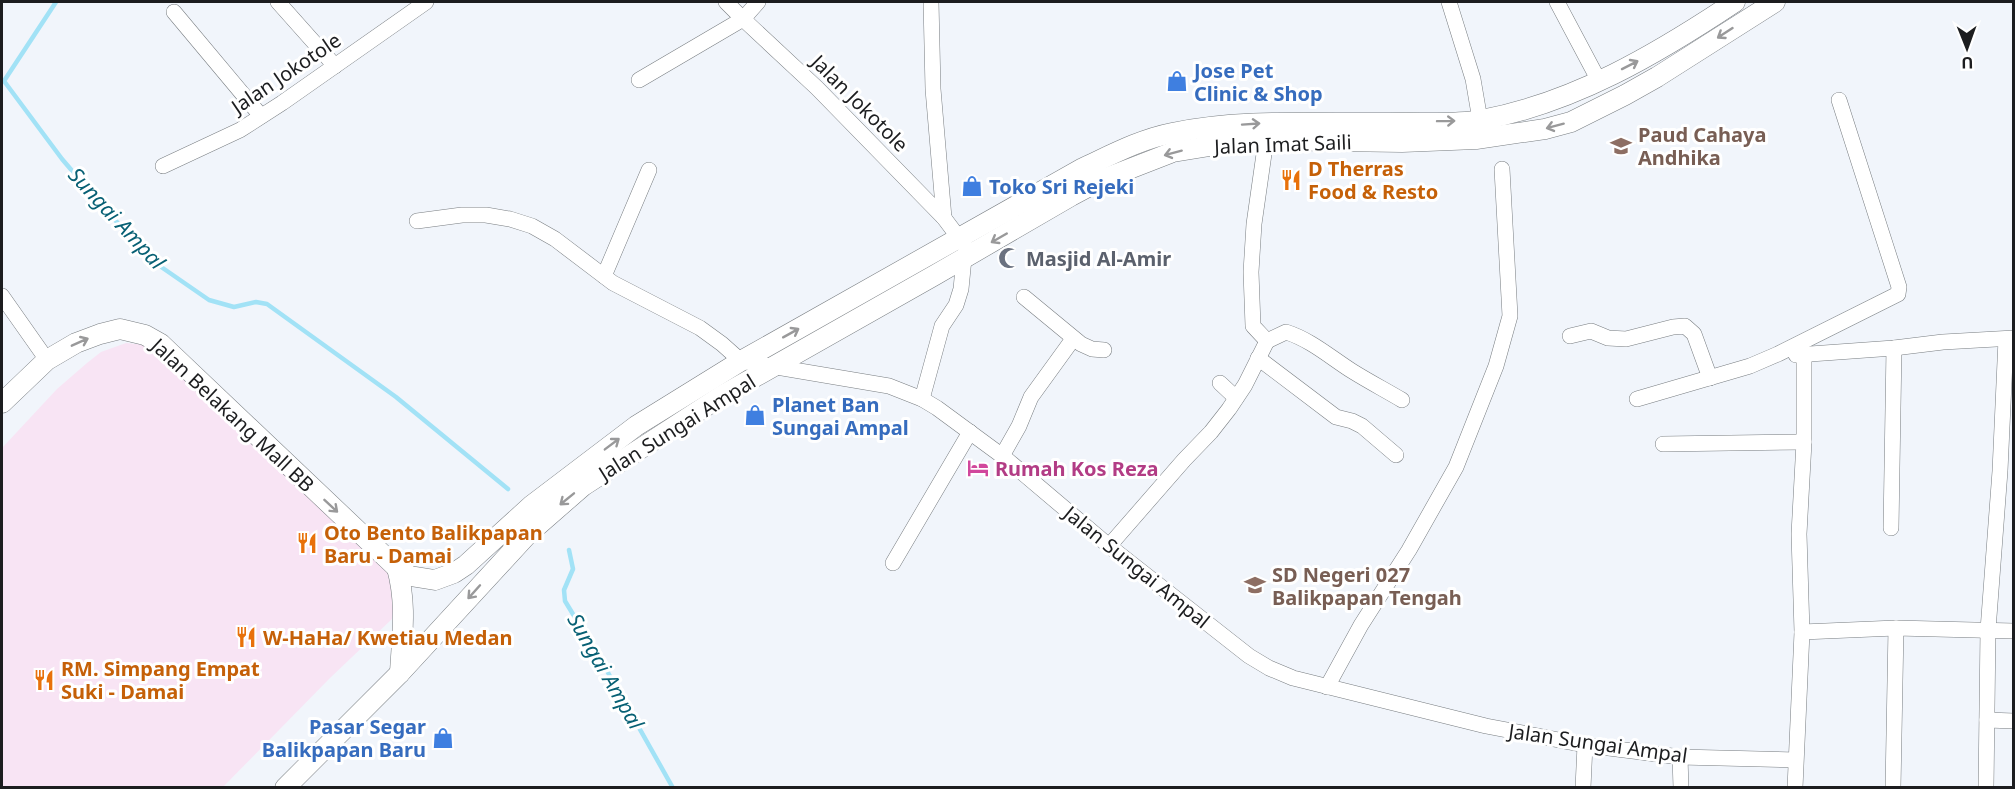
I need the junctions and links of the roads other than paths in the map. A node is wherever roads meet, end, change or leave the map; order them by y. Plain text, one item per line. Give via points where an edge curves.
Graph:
1 (278, 2) edge
2 (426, 2) edge
3 (726, 2) edge
4 (758, 2) edge
5 (931, 2) edge
6 (1449, 2) edge
7 (1557, 2) edge
8 (1735, 2) edge
9 (1775, 2) edge
10 (174, 12) dead end
11 (742, 20) junction
12 (335, 66) junction
13 (639, 80) dead end
14 (1599, 81) junction
15 (1839, 100) dead end
16 (261, 116) junction
17 (1480, 120) junction
18 (1266, 140) junction
19 (163, 166) dead end
20 (1502, 169) dead end
21 (649, 170) dead end
22 (944, 218) junction
23 (417, 221) dead end
24 (959, 238) junction
25 (967, 257) junction
26 (604, 276) junction
27 (2, 296) edge
28 (1024, 297) dead end
29 (1570, 336) dead end
30 (2010, 338) edge
31 (1073, 339) junction
32 (1267, 341) junction
33 (1894, 348) junction
34 (1104, 350) dead end
35 (1778, 354) junction
36 (1804, 355) junction
37 (1258, 358) junction
38 (47, 360) junction
39 (741, 361) junction
40 (776, 366) junction
41 (1710, 378) junction
42 (1220, 383) dead end
43 (1236, 398) junction
44 (922, 399) junction
45 (1637, 399) dead end
46 (1401, 400) dead end
47 (2, 403) edge
48 (970, 432) junction
49 (1804, 442) junction
50 (1663, 444) dead end
51 (1396, 455) dead end
52 (1002, 456) junction
53 (584, 475) junction
54 (527, 516) junction
55 (1891, 528) dead end
56 (1109, 546) junction
57 (892, 563) dead end
58 (397, 568) junction
59 (1896, 628) junction
60 (1988, 630) junction
61 (2013, 631) edge
62 (1802, 632) junction
63 (400, 673) junction
64 (1327, 687) junction
65 (1987, 720) junction
66 (2013, 721) edge
67 (1585, 745) junction
68 (1680, 757) junction
69 (1795, 760) junction
70 (285, 788) edge
71 (1583, 788) edge
72 (1681, 788) edge
73 (1794, 788) edge
74 (1893, 788) edge
75 (1986, 788) edge

1 - 12 street
2 - 12 street, Jalan Jokotole
3 - 11 street, Jalan Jokotole
4 - 11 street
5 - 22 street via 933,89
6 - 17 street via 1473,79
7 - 14 street
14 -> 8 main road, Jalan Imat Saili via 1650,55
9 -> 18 main road, Jalan Imat Saili via 1625,95 1571,122 1476,139
10 - 16 street
11 - 13 street
11 - 22 street, Jalan Jokotole via 818,88
12 - 16 street, Jalan Jokotole
14 - 17 main road, Jalan Imat Saili via 1531,108
15 - 35 street via 1899,290 1895,297
16 - 19 street, Jalan Jokotole
24 -> 17 main road, Jalan Imat Saili via 1083,168 1169,134 1262,123
18 -> 25 main road, Jalan Imat Saili via 1173,152 1150,160 1101,180
18 - 32 street via 1251,272 1253,326
20 - 64 street via 1510,316 1496,366 1456,467
21 - 26 street
22 - 24 street, Jalan Jokotole
23 - 26 street via 462,215 510,219 555,239
24 - 25 street, Jalan Jokotole
39 -> 24 main road, Jalan Imat Saili
25 - 40 main road, Jalan Imat Saili
25 - 44 street via 956,305 942,326
26 - 39 street via 700,328
27 - 38 street
28 - 31 street
29 - 41 street via 1591,331 1608,338 1626,339 1685,326 1694,334
30 - 33 street
30 - 60 street
31 - 34 street via 1092,349
31 - 52 street via 1031,398
32 - 37 street
32 - 46 street via 1286,332 1298,336
33 - 36 street
33 - 55 street
35 - 36 street
35 - 41 street
36 - 49 street
37 - 43 street
37 - 51 street via 1336,417 1362,426
38 - 47 main road, Jalan Belakang Mall BB
38 -> 58 main road, Jalan Belakang Mall BB via 76,343 120,329 161,344
39 - 40 street
53 -> 39 main road, Jalan Sungai Ampal via 636,426
40 - 44 street, Jalan Sungai Ampal via 889,386
40 - 53 main road, Jalan Sungai Ampal
41 - 45 street
42 - 43 street
43 - 56 street via 1211,432
44 - 48 street, Jalan Sungai Ampal
48 - 52 street, Jalan Sungai Ampal
48 - 57 street
49 - 50 street
49 - 62 street via 1799,534
52 - 56 street, Jalan Sungai Ampal
53 - 54 main road, Jalan Sungai Ampal
54 - 58 main road, Jalan Belakang Mall BB via 454,573 422,578
54 -> 63 main road via 528,534
56 - 64 street, Jalan Sungai Ampal via 1249,656 1277,672
58 - 63 main road via 404,599
59 - 60 street
59 - 62 street
59 - 74 street
60 - 61 street
60 - 65 street
62 - 69 street
63 - 70 main road
64 - 67 street, Jalan Sungai Ampal via 1486,726
65 - 66 street
65 - 75 street
67 - 68 street, Jalan Sungai Ampal
67 - 71 street
68 - 69 street, Jalan Sungai Ampal
68 - 72 street
69 - 73 street

